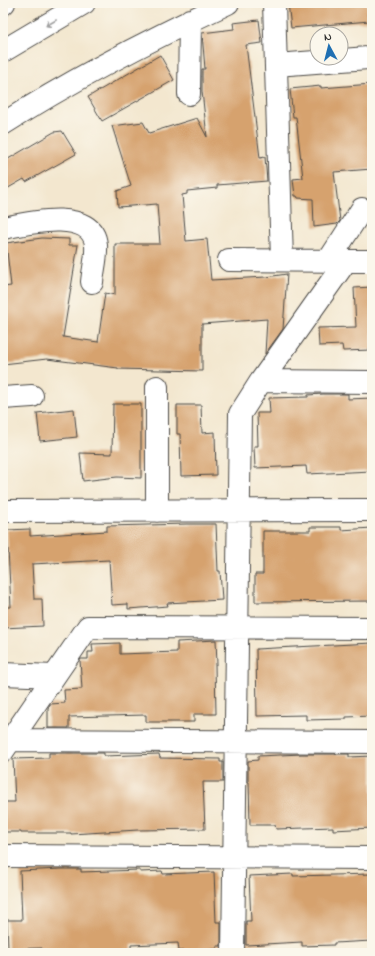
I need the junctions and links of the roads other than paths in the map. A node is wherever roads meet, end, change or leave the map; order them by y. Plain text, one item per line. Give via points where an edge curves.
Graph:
1 (84, 3) edge
2 (228, 3) edge
3 (274, 3) edge
4 (190, 20) junction
5 (3, 51) edge
6 (368, 58) dead end
7 (276, 65) junction
8 (189, 94) dead end
9 (3, 124) edge
10 (362, 209) dead end
11 (3, 228) edge
12 (229, 260) dead end
13 (282, 260) junction
14 (337, 261) junction
15 (372, 261) edge
16 (92, 282) dead end
17 (261, 381) junction
18 (372, 382) edge
19 (157, 387) dead end
20 (32, 396) dead end
21 (3, 398) edge
22 (372, 510) edge
23 (3, 511) edge
24 (157, 511) junction
25 (238, 511) junction
26 (236, 627) junction
27 (372, 628) edge
28 (3, 674) edge
29 (54, 676) junction
30 (235, 741) junction
31 (372, 742) edge
32 (7, 746) edge
33 (3, 856) edge
34 (234, 857) junction
35 (372, 858) edge
36 (232, 953) edge

1 -> 5 main road
2 - 4 main road
3 - 7 main road
4 - 8 main road
4 - 9 main road via 48,95
6 - 7 main road
7 - 13 main road
10 - 14 main road
11 - 16 main road via 66,220 81,224 92,234 96,245
12 - 13 main road
13 - 14 main road
14 - 15 main road
14 - 17 main road
17 - 18 main road
17 - 25 main road via 240,414
19 - 24 main road
20 - 21 main road
22 - 25 main road
23 - 24 main road
24 - 25 main road
25 - 26 main road
26 - 27 main road
26 - 29 main road via 88,627
26 - 30 main road
28 - 29 main road
29 - 32 main road
30 - 31 main road
30 - 32 main road
30 - 34 main road
33 - 34 main road
34 - 35 main road
34 - 36 main road

